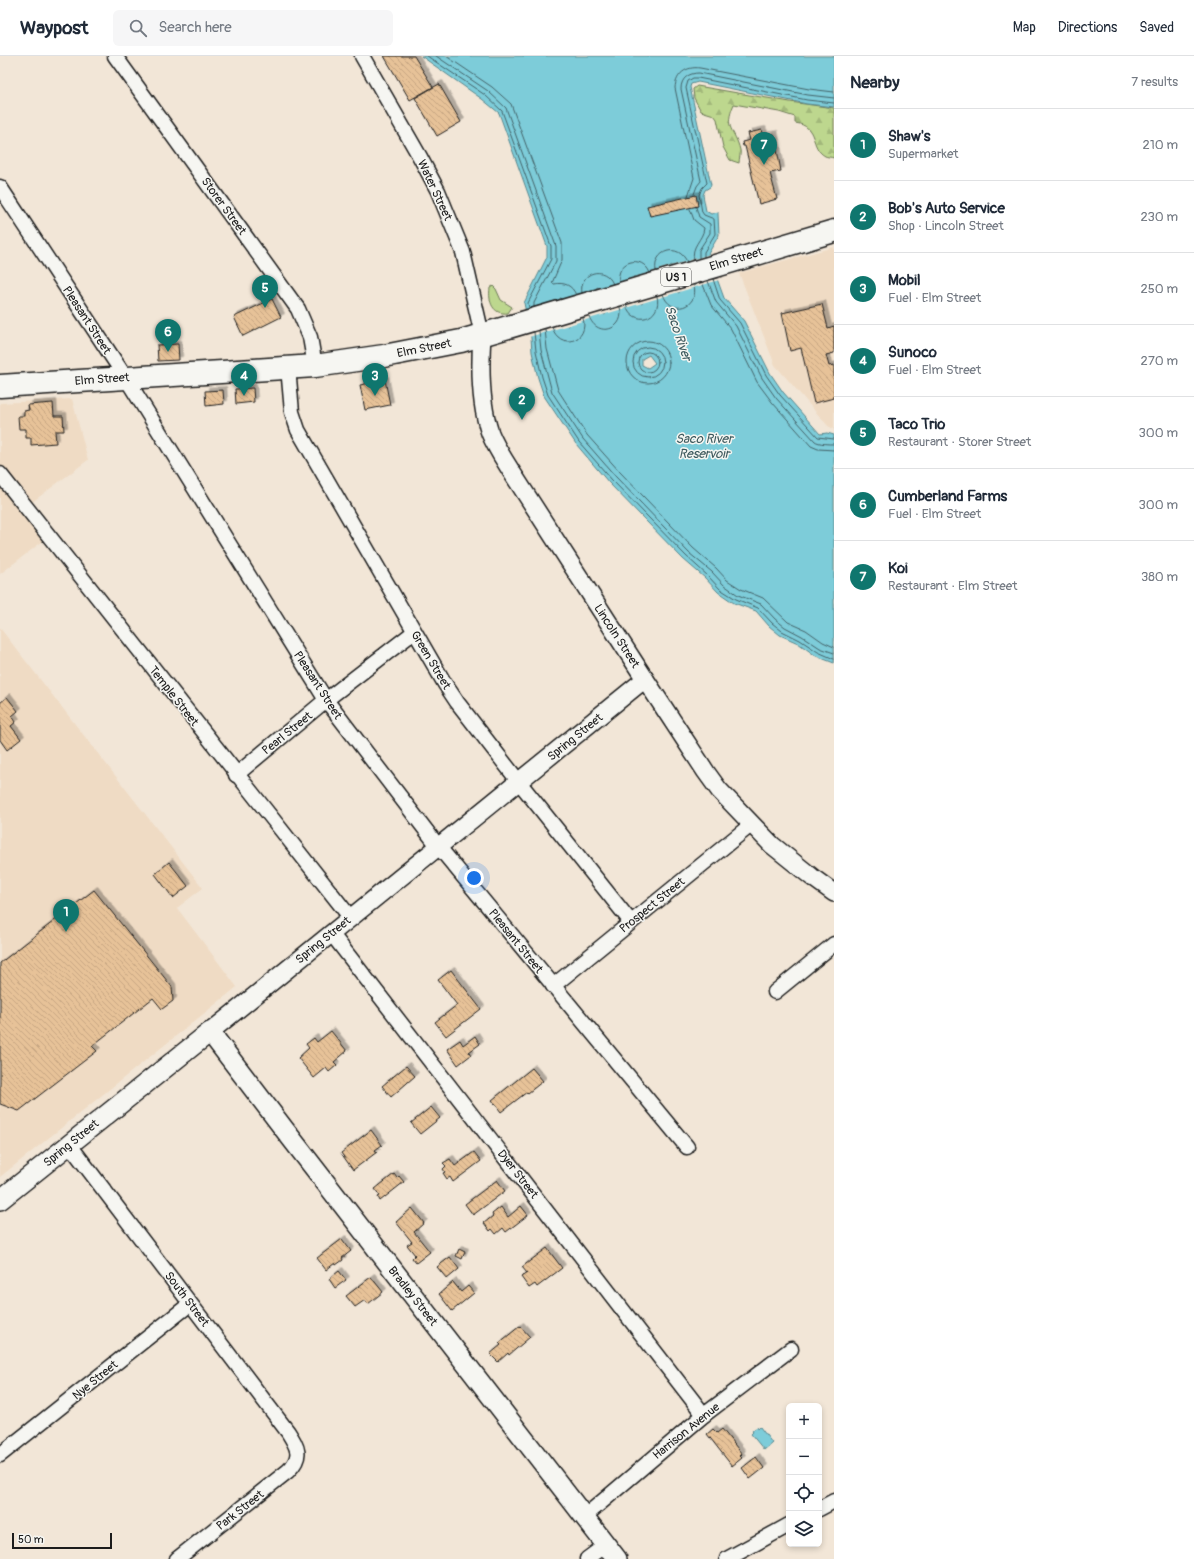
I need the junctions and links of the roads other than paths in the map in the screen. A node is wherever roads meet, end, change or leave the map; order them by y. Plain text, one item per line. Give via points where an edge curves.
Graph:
1 (115, 56) edge
2 (362, 56) edge
3 (0, 186) edge
4 (834, 231) edge
5 (482, 335) junction
6 (315, 366) junction
7 (288, 367) junction
8 (126, 378) junction
9 (0, 386) edge
10 (0, 474) edge
11 (414, 632) junction
12 (645, 679) junction
13 (326, 700) junction
14 (236, 775) junction
15 (519, 782) junction
16 (752, 824) junction
17 (438, 846) junction
18 (834, 893) edge
19 (350, 917) junction
20 (631, 922) junction
21 (331, 932) junction
22 (834, 944) edge
23 (552, 986) junction
24 (775, 992) dead end
25 (210, 1032) junction
26 (69, 1144) junction
27 (687, 1147) dead end
28 (0, 1200) edge
29 (190, 1304) junction
30 (791, 1349) dead end
31 (704, 1415) junction
32 (0, 1455) edge
33 (298, 1457) joint
34 (834, 1501) edge
35 (822, 1507) edge
36 (584, 1517) junction
37 (786, 1527) edge
38 (612, 1552) edge
39 (177, 1559) edge
40 (587, 1559) edge
41 (727, 1559) edge

1 - 6 street, Storer Street via 298,309 310,336
2 - 5 street, Water Street via 438,191 463,252
3 - 8 street, Pleasant Street
4 - 5 main road, Elm Street / US 1
5 - 6 main road, Elm Street / US 1 via 384,356
5 - 12 street, Lincoln Street via 480,357 484,409 494,442
6 - 7 main road, Elm Street / US 1
7 - 8 main road, Elm Street / US 1
7 - 11 street, Green Street via 292,412 298,430
8 - 9 main road, Elm Street / US 1
8 - 13 street, Pleasant Street
10 - 14 street, Temple Street
11 - 13 street, Pearl Street
11 - 15 street, Green Street via 457,702
12 - 15 street, Spring Street
12 - 16 street, Lincoln Street via 719,790
13 - 14 street, Pearl Street
13 - 17 street, Pleasant Street
14 - 19 street, Temple Street
15 - 17 street, Spring Street
15 - 20 street, Green Street
16 - 18 street, Lincoln Street via 772,845
16 - 20 street, Prospect Street
17 - 19 street, Spring Street
17 - 23 street, Pleasant Street
19 - 21 street, Spring Street
20 - 23 street, Prospect Street
21 - 25 street, Spring Street
21 - 31 street, Dyer Street
22 - 24 street
23 - 27 street, Pleasant Street
25 - 26 main road, Spring Street
25 - 36 main road, Bradley Street
26 - 28 main road, Spring Street
26 - 29 street, South Street
29 - 32 street, Nye Street
29 - 33 street, South Street via 288,1432
30 - 31 street, Harrison Avenue
31 - 36 street, Harrison Avenue
33 - 39 street, Park Street via 288,1471
34 - 35 street
36 - 38 main road, Bradley Street
37 - 41 street
38 - 40 street

